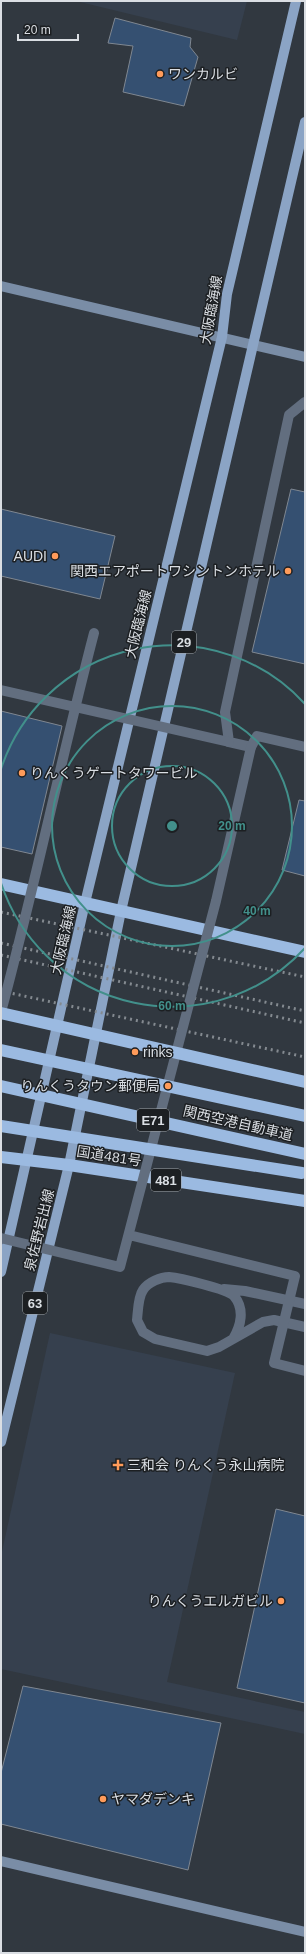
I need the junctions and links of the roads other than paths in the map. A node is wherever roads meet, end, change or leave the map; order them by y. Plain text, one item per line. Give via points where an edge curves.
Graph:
1 (296, 1) edge
2 (305, 122) edge
3 (1, 286) edge
4 (222, 337) junction
5 (253, 345) junction
6 (305, 357) edge
7 (305, 402) edge
8 (94, 633) dead end
9 (1, 690) edge
10 (75, 707) junction
11 (229, 742) junction
12 (251, 747) junction
13 (305, 747) edge
14 (1, 884) edge
15 (85, 903) junction
16 (121, 911) junction
17 (305, 952) edge
18 (1, 1012) edge
19 (1, 1050) edge
20 (305, 1082) edge
21 (1, 1086) edge
22 (305, 1116) edge
23 (1, 1126) edge
24 (305, 1154) edge
25 (1, 1157) edge
26 (28, 1161) junction
27 (69, 1165) junction
28 (305, 1173) edge
29 (305, 1201) edge
30 (129, 1235) junction
31 (1, 1238) edge
32 (1, 1272) edge
33 (216, 1288) junction
34 (305, 1304) edge
35 (305, 1326) edge
36 (233, 1339) junction
37 (305, 1371) edge
38 (1, 1442) edge
39 (1, 1861) edge
40 (305, 1932) edge

1 - 4 main road, 大阪臨海線 / 29 via 227,294
2 - 5 main road, 29
3 - 4 street
4 - 5 street
4 - 15 main road, 大阪臨海線 / 29
5 - 6 street
5 - 16 main road, 29
7 - 11 street via 289,415 225,712
8 - 10 street, bridge
9 - 10 street, bridge
10 - 11 street, bridge
10 - 18 street, bridge via 25,923
11 - 12 street
12 - 13 street via 258,736
12 - 30 street, bridge via 216,901
14 - 15 highway
15 - 16 highway
15 - 26 main road, 大阪臨海線 / 29
16 - 17 highway
16 - 27 main road, 29
18 - 20 highway, bridge
19 - 22 highway, 関西空港自動車道, bridge
21 - 24 highway, 関西空港自動車道 / E71, bridge
23 - 28 highway, bridge
25 - 26 highway, 481
26 - 27 highway, 国道481号 / 481
26 - 32 main road, 泉佐野岩出線
27 - 29 highway, 国道481号 / 481
27 - 38 main road, 泉佐野岩出線 / 63
30 - 31 street, bridge via 120,1267
30 - 37 street, bridge via 295,1276 274,1363
33 - 34 street via 245,1291
33 - 36 street via 233,1296 239,1307 241,1321
33 - 36 street via 169,1277 154,1280 142,1290 136,1320 144,1332 155,1339 207,1351
35 - 36 street via 274,1320 263,1322
39 - 40 street

